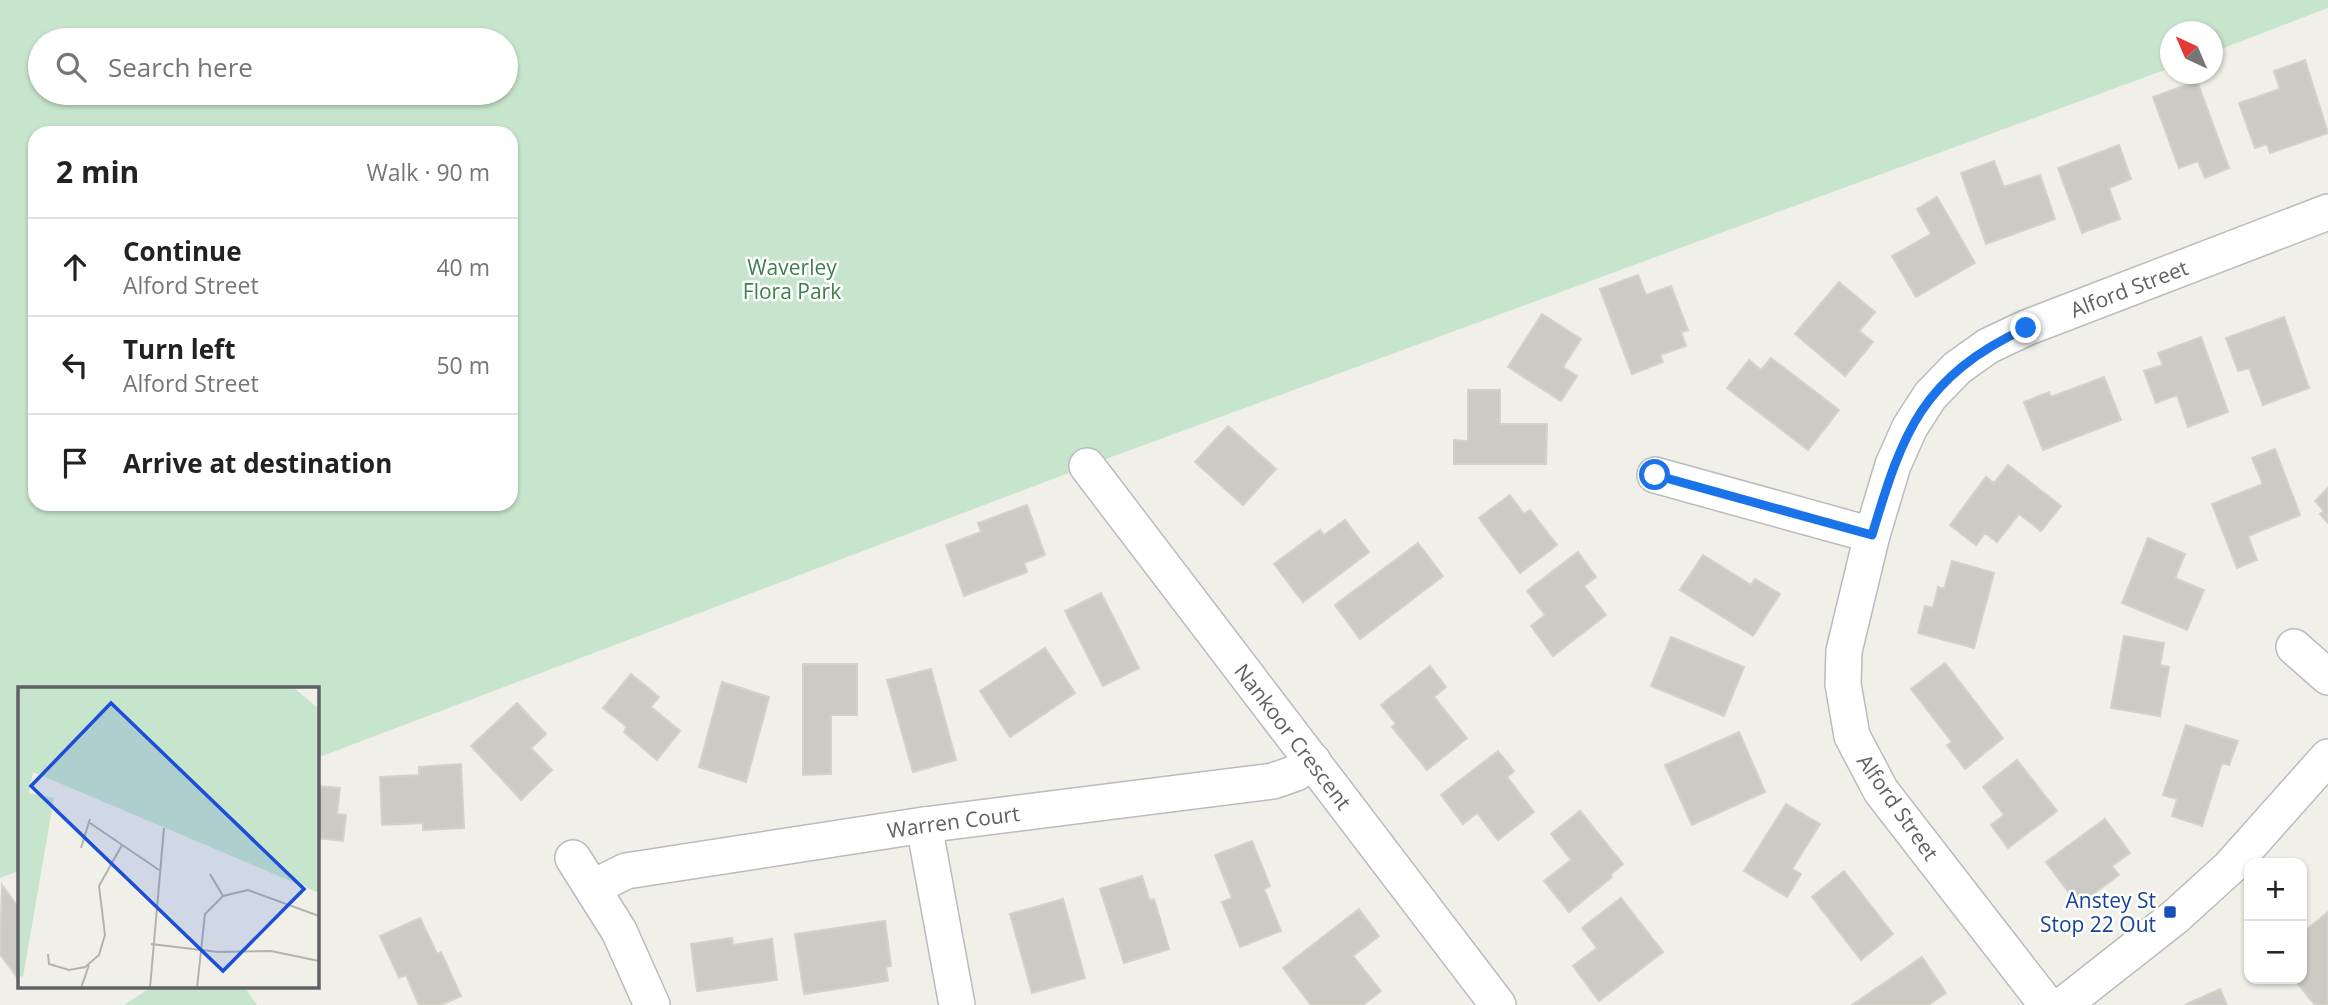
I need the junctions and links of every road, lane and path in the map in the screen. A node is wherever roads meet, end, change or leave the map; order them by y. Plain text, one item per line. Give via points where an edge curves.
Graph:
1 (2328, 212) edge
2 (1087, 466) dead end
3 (1655, 475) dead end
4 (1872, 535) junction
5 (2294, 648) dead end
6 (2328, 677) edge
7 (2328, 757) edge
8 (1313, 761) junction
9 (924, 825) junction
10 (573, 858) dead end
11 (592, 888) junction
12 (652, 1005) edge
13 (957, 1005) edge
14 (1498, 1005) edge
15 (2047, 1005) edge
16 (2063, 1005) edge

1 - 4 street, Alford Street via 1988,346 1957,368 1930,396 1910,427
2 - 8 street, Nankoor Crescent
3 - 4 street
4 - 15 street, Alford Street via 1844,651 1843,684 1852,736 1881,791
5 - 6 street
7 - 16 street via 2231,867 2175,918
8 - 9 street, Warren Court via 1273,781
8 - 14 street, Nankoor Crescent
9 - 11 street, Warren Court via 626,871
9 - 13 street
10 - 11 street
11 - 12 street via 636,964

